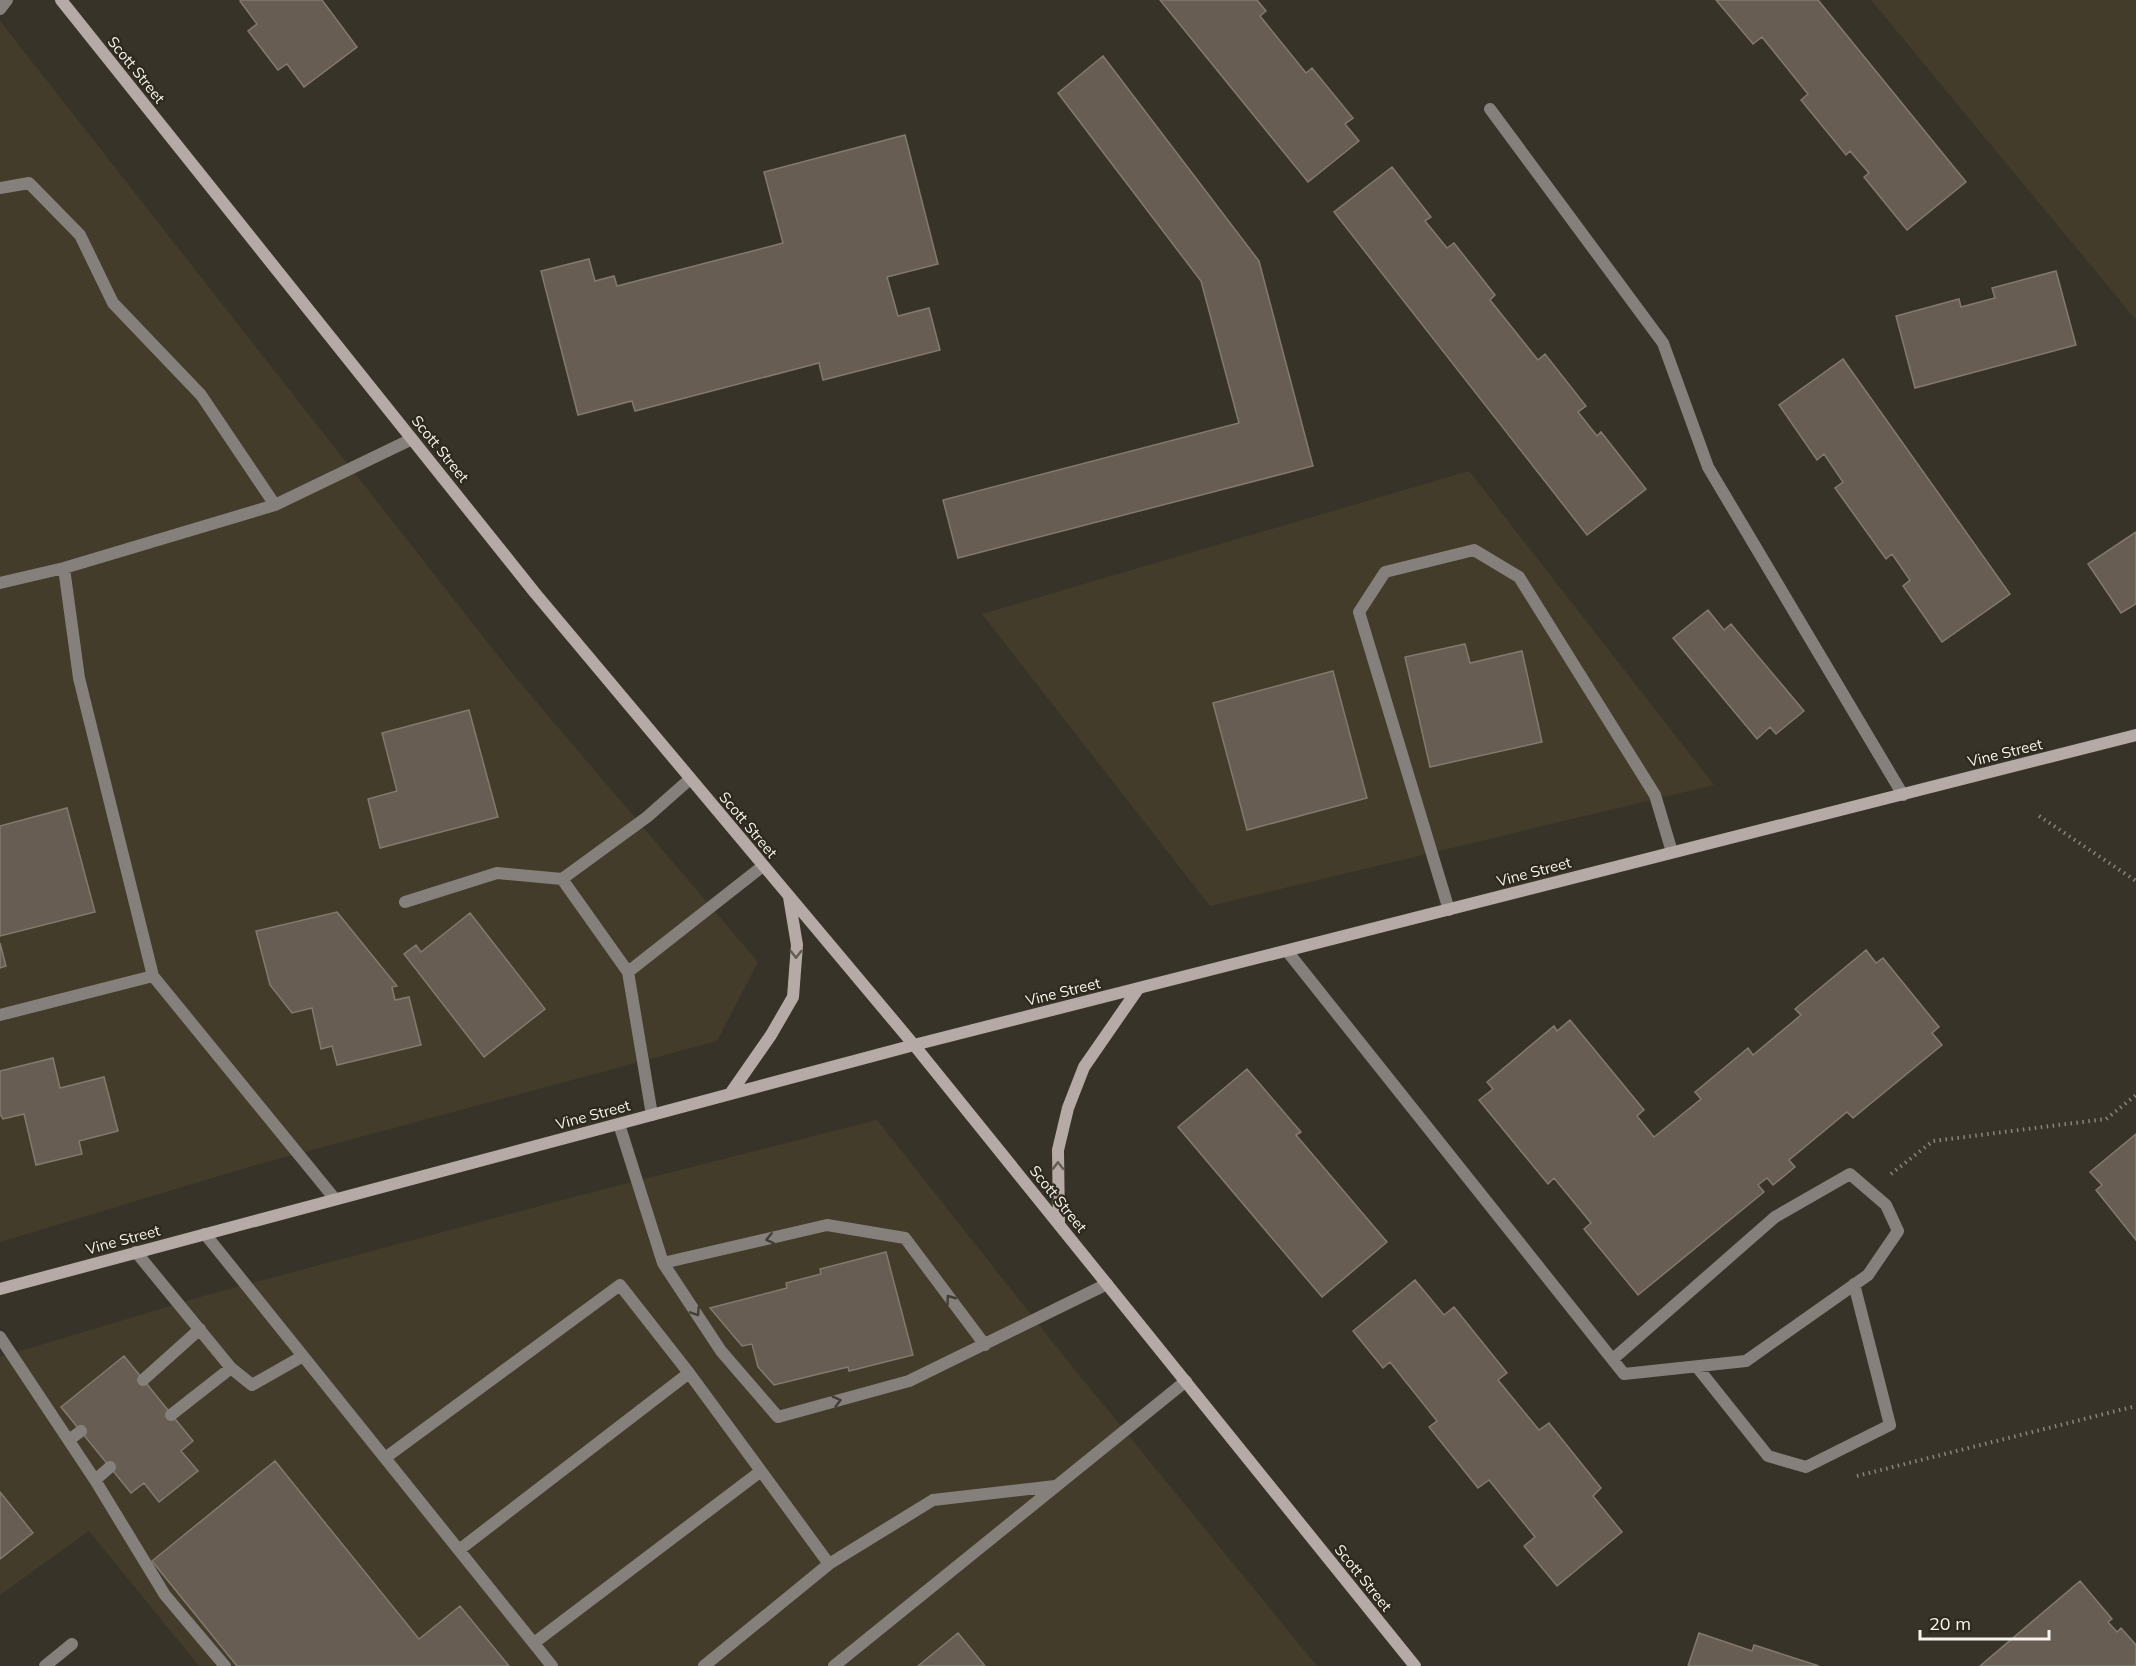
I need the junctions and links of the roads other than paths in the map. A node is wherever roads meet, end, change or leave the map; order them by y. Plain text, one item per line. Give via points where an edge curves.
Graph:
1 (7, 0) edge
2 (61, 0) edge
3 (0, 9) edge
4 (1490, 109) dead end
5 (0, 188) edge
6 (412, 439) junction
7 (275, 505) junction
8 (64, 568) junction
9 (0, 583) edge
10 (2136, 735) edge
11 (690, 779) junction
12 (1903, 795) junction
13 (1672, 852) junction
14 (763, 866) junction
15 (562, 879) junction
16 (789, 896) junction
17 (405, 902) dead end
18 (1449, 910) junction
19 (1287, 951) junction
20 (628, 972) junction
21 (153, 976) junction
22 (1138, 989) junction
23 (0, 1014) edge
24 (914, 1045) junction
25 (730, 1094) junction
26 (652, 1115) junction
27 (619, 1124) junction
28 (335, 1200) junction
29 (1059, 1225) junction
30 (205, 1234) junction
31 (136, 1252) junction
32 (663, 1263) junction
33 (1107, 1284) junction
34 (1854, 1284) junction
35 (0, 1289) edge
36 (200, 1329) junction
37 (0, 1336) edge
38 (985, 1345) junction
39 (303, 1356) junction
40 (1613, 1359) junction
41 (1697, 1367) junction
42 (231, 1368) junction
43 (689, 1373) junction
44 (143, 1380) dead end
45 (1186, 1381) junction
46 (171, 1415) dead end
47 (81, 1431) dead end
48 (69, 1440) junction
49 (385, 1458) junction
50 (110, 1467) dead end
51 (761, 1471) junction
52 (95, 1480) junction
53 (1057, 1486) junction
54 (459, 1550) junction
55 (829, 1564) junction
56 (534, 1643) junction
57 (72, 1644) dead end
58 (45, 1666) edge
59 (225, 1666) edge
60 (552, 1666) edge
61 (704, 1666) edge
62 (834, 1666) edge
63 (1414, 1666) edge

1 - 3 lane
2 - 6 main road, Scott Street
4 - 12 lane via 1663,343 1708,467
5 - 7 lane via 29,183 80,235 113,303 201,395
6 - 7 lane
6 - 11 main road, Scott Street
7 - 8 lane
8 - 9 lane
8 - 21 lane via 79,678
10 - 12 main road, Vine Street
11 - 14 main road, Scott Street
11 - 15 lane via 647,817
12 - 13 main road, Vine Street
13 - 18 main road, Vine Street
13 - 18 lane via 1655,795 1519,577 1474,550 1384,572 1359,612
14 - 16 main road, Scott Street
14 - 20 lane
15 - 17 lane via 497,873
15 - 20 lane
16 - 24 main road, Scott Street
16 -> 25 main road via 797,945 793,996
18 - 19 main road, Vine Street
19 - 22 main road, Vine Street
19 - 40 lane
20 - 26 lane
21 - 23 lane
21 - 28 lane
22 - 24 main road, Vine Street
29 -> 22 main road via 1058,1150 1068,1108 1084,1068
24 - 25 main road, Vine Street
24 - 29 main road, Scott Street
25 - 26 main road, Vine Street
26 - 27 main road, Vine Street
27 - 28 main road, Vine Street
27 - 32 lane
28 - 30 main road, Vine Street
29 - 33 main road, Scott Street
30 - 31 main road, Vine Street
30 - 39 lane
31 - 35 main road, Vine Street
31 - 36 lane
38 -> 32 lane via 904,1238 827,1226
32 -> 38 lane via 721,1351 778,1417 909,1381
33 - 38 lane
33 - 45 main road, Scott Street
34 - 40 lane via 1868,1275 1898,1231 1886,1205 1850,1174 1775,1217
34 - 41 lane via 1746,1361
34 - 41 lane via 1890,1425 1806,1467 1768,1456
36 - 42 lane
36 - 44 lane
37 - 48 lane
39 - 42 lane via 252,1385
39 - 49 lane
40 - 41 lane via 1624,1374
42 - 46 lane
43 - 49 lane via 620,1285
43 - 51 lane
43 - 54 lane
45 - 53 lane
45 - 63 main road, Scott Street
47 - 48 lane
48 - 52 lane
49 - 54 lane
50 - 52 lane
51 - 55 lane
51 - 56 lane
52 - 59 lane via 165,1595
53 - 55 lane via 933,1500
53 - 62 lane
54 - 56 lane
55 - 61 lane
56 - 60 lane
57 - 58 lane

